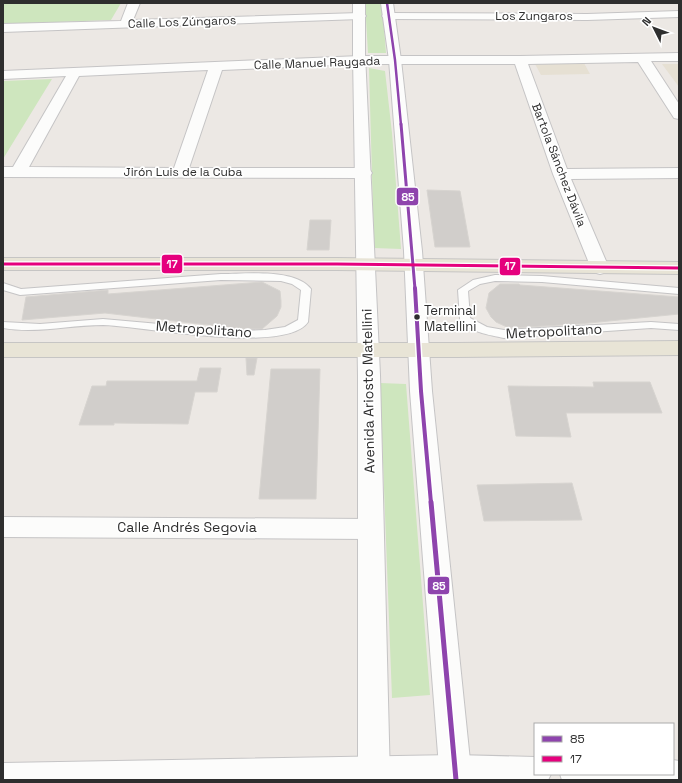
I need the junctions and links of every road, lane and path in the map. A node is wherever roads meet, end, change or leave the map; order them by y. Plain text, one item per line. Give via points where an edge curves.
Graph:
1 (134, 3) edge
2 (359, 3) edge
3 (387, 3) edge
4 (500, 3) edge
5 (663, 3) edge
6 (678, 14) edge
7 (360, 16) junction
8 (388, 16) junction
9 (505, 16) junction
10 (125, 24) junction
11 (3, 28) edge
12 (679, 57) edge
13 (643, 59) junction
14 (360, 60) junction
15 (395, 60) junction
16 (520, 60) junction
17 (216, 67) junction
18 (75, 72) junction
19 (3, 75) edge
20 (679, 115) edge
21 (10, 172) edge
22 (180, 172) junction
23 (364, 173) junction
24 (679, 173) edge
25 (561, 174) junction
26 (3, 264) edge
27 (366, 264) junction
28 (414, 265) junction
29 (600, 268) junction
30 (679, 268) edge
31 (3, 286) edge
32 (679, 291) edge
33 (3, 325) edge
34 (679, 327) edge
35 (679, 348) edge
36 (368, 349) junction
37 (3, 350) edge
38 (419, 350) junction
39 (3, 527) edge
40 (370, 529) junction
41 (534, 773) edge
42 (610, 775) edge
43 (374, 776) edge
44 (456, 776) edge
45 (679, 777) edge
46 (3, 779) edge
47 (51, 779) edge

1 - 10 street
2 - 7 street, Avenida Ariosto Matellini
3 - 8 street
4 - 9 street
5 - 6 street
6 - 9 street, Los Zungaros
7 - 10 street, Calle Los Zúngaros via 247,14
7 - 14 street, Avenida Ariosto Matellini
8 - 9 street, Los Zungaros
8 - 15 street
10 - 11 street, Calle Los Zúngaros
12 - 13 street, Calle Manuel Raygada
13 - 16 street, Calle Manuel Raygada
13 - 20 street
14 - 15 street, Calle Manuel Raygada
14 - 17 street, Calle Manuel Raygada
14 - 23 street, Avenida Ariosto Matellini
15 - 16 street, Calle Manuel Raygada
15 - 28 street
16 - 25 street, Bartola Sánchez Dávila
17 - 18 street, Calle Manuel Raygada
17 - 22 street
18 - 19 street, Calle Manuel Raygada
18 - 21 street
21 - 22 street, Jirón Luis de la Cuba
22 - 23 street, Jirón Luis de la Cuba
23 - 27 street, Avenida Ariosto Matellini
24 - 25 street
25 - 29 street, Bartola Sánchez Dávila
26 - 27 main road
27 - 28 main road
27 - 36 street, Avenida Ariosto Matellini
28 - 29 main road
28 - 38 street
29 - 30 main road
31 - 33 lane, Metropolitano via 20,292 221,278 272,277 289,279 306,288 303,322 293,329 282,332 230,334 104,322 20,329
32 - 34 lane, Metropolitano via 542,279 495,278 477,282 463,290 465,319 478,328 494,333
35 - 38 main road
36 - 37 main road
36 - 38 main road
36 - 40 street, Avenida Ariosto Matellini
38 - 44 street
39 - 40 street, Calle Andrés Segovia
40 - 43 street, Avenida Ariosto Matellini
41 - 44 street
42 - 45 street
43 - 44 street
43 - 47 street
46 - 47 street

